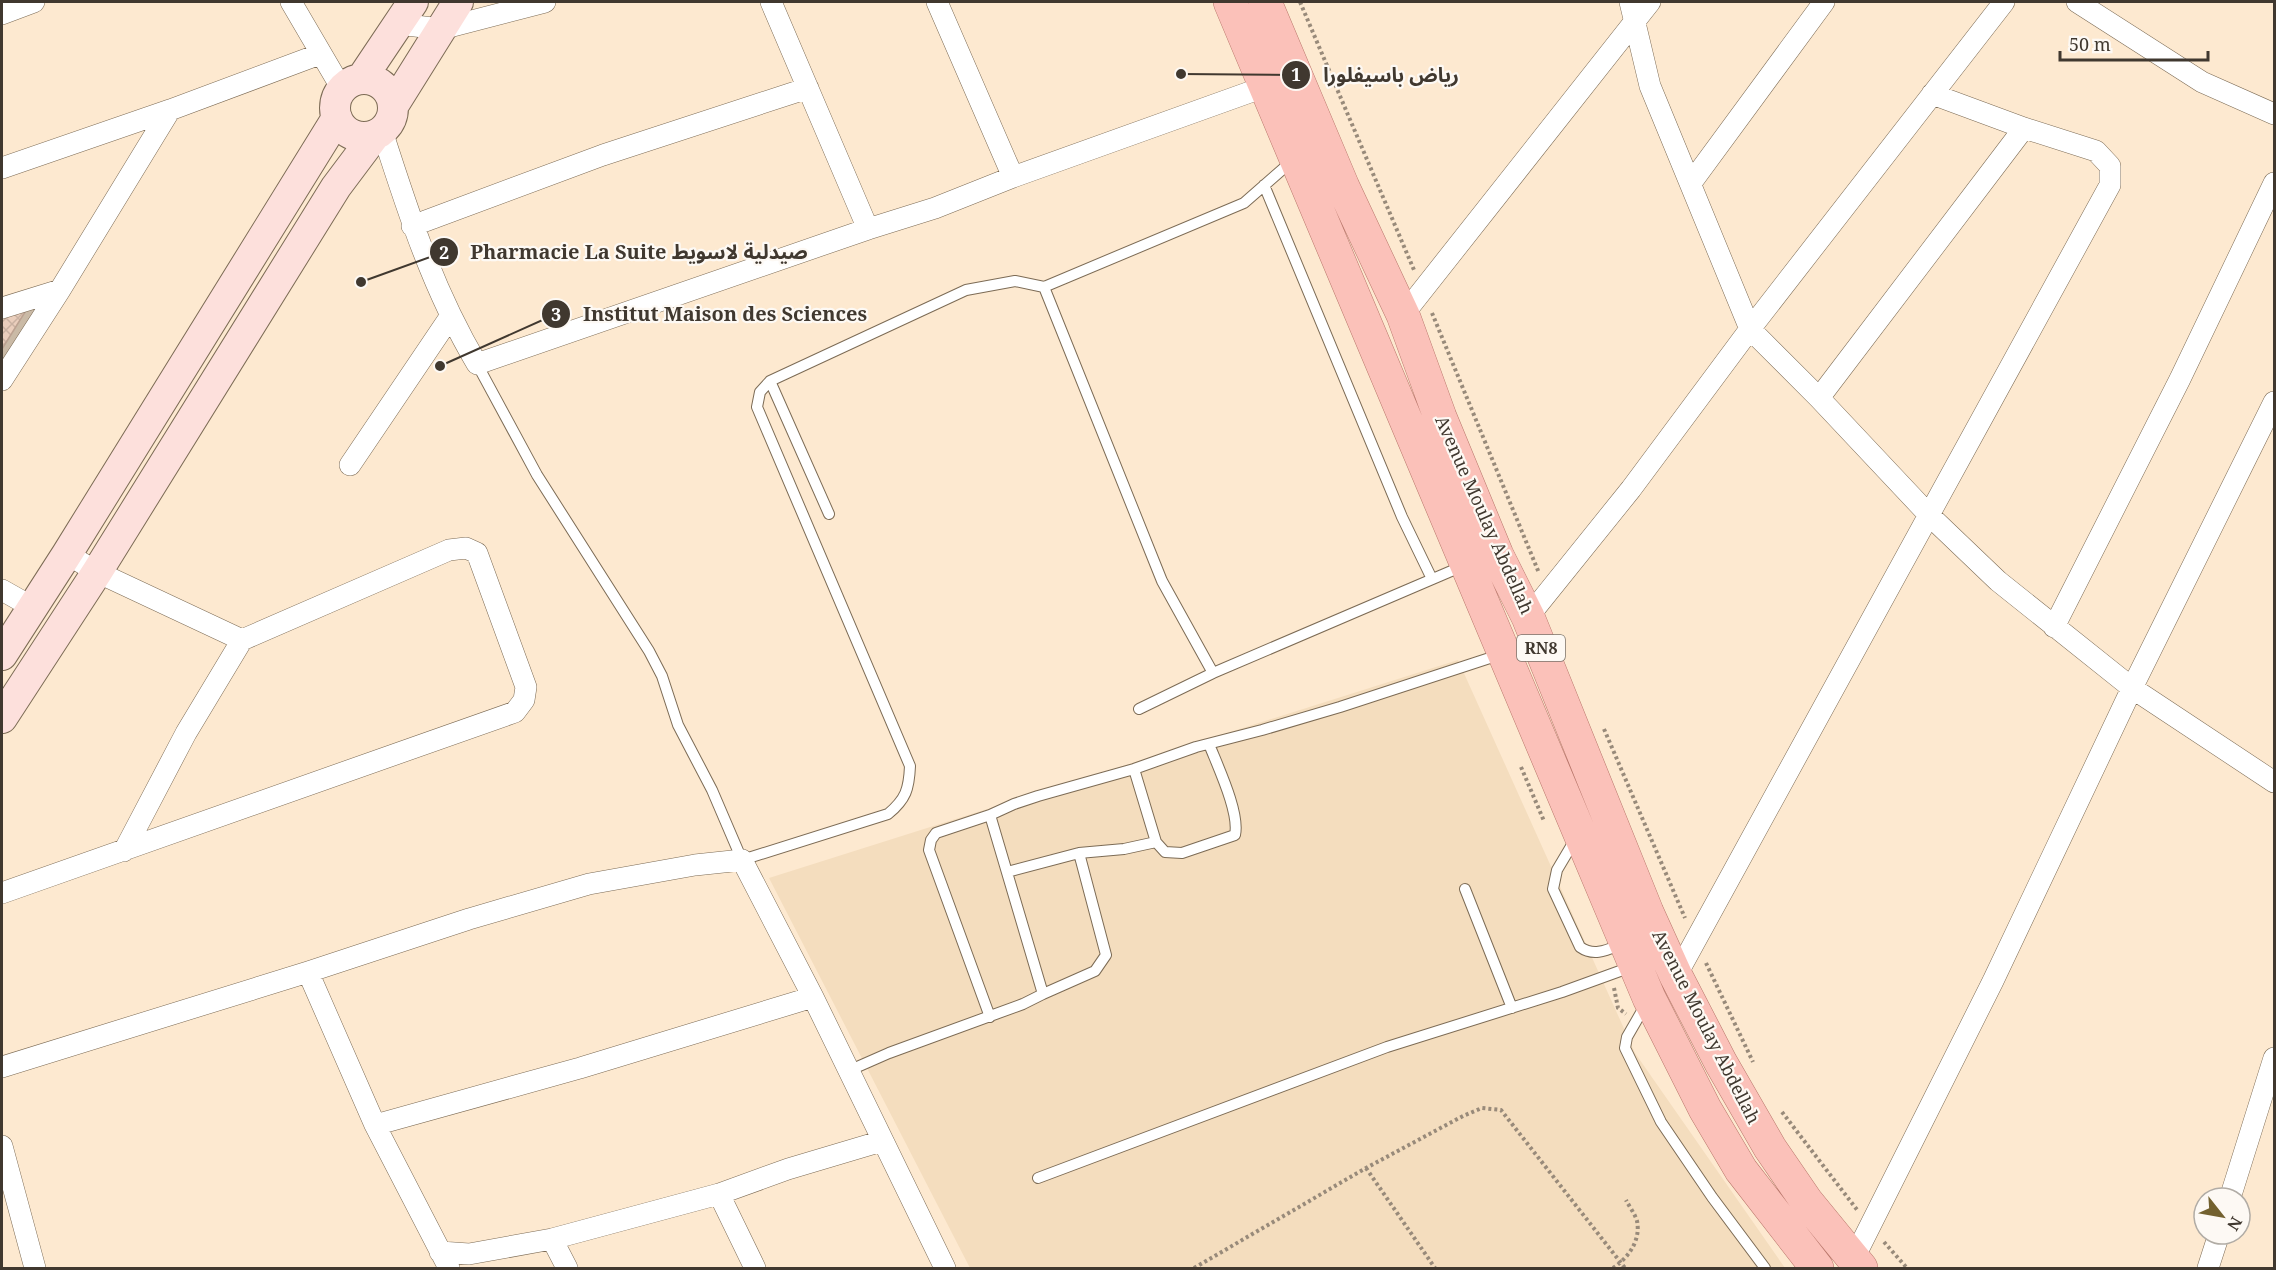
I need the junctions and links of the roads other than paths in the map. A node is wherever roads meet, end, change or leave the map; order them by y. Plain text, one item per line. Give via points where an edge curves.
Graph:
1 (34, 2) edge
2 (291, 2) edge
3 (458, 2) edge
4 (545, 2) edge
5 (771, 2) edge
6 (937, 2) edge
7 (1230, 2) edge
8 (1265, 2) edge
9 (1650, 2) edge
10 (1824, 2) edge
11 (2004, 2) edge
12 (2077, 2) edge
13 (1632, 12) edge
14 (406, 13) edge
15 (2, 14) edge
16 (441, 29) junction
17 (320, 54) junction
18 (352, 84) junction
19 (1264, 87) junction
20 (808, 88) junction
21 (1932, 94) junction
22 (170, 110) junction
23 (2274, 114) edge
24 (337, 118) junction
25 (383, 124) junction
26 (2024, 128) junction
27 (1295, 158) junction
28 (2, 168) edge
29 (1013, 177) junction
30 (1690, 183) junction
31 (2274, 183) edge
32 (1264, 185) junction
33 (412, 226) junction
34 (868, 229) junction
35 (1044, 287) junction
36 (60, 290) junction
37 (1413, 302) junction
38 (2, 308) edge
39 (450, 317) junction
40 (1750, 329) junction
41 (477, 364) junction
42 (2, 380) edge
43 (770, 381) junction
44 (1819, 398) junction
45 (2274, 402) edge
46 (350, 465) dead end
47 (829, 514) dead end
48 (1930, 516) junction
49 (68, 554) junction
50 (1466, 564) junction
51 (97, 572) junction
52 (1432, 579) junction
53 (2, 590) edge
54 (1538, 605) junction
55 (32, 607) junction
56 (2054, 627) junction
57 (242, 640) junction
58 (1503, 654) junction
59 (2, 655) edge
60 (1213, 673) junction
61 (2132, 688) junction
62 (1139, 709) dead end
63 (2, 718) edge
64 (1209, 744) junction
65 (1134, 769) junction
66 (2274, 782) edge
67 (990, 815) junction
68 (1580, 833) junction
69 (1156, 842) junction
70 (124, 851) junction
71 (1080, 853) junction
72 (742, 860) junction
73 (1007, 872) junction
74 (1465, 889) dead end
75 (2, 893) edge
76 (1630, 954) junction
77 (308, 972) junction
78 (1676, 976) junction
79 (1043, 994) junction
80 (813, 997) junction
81 (1649, 998) junction
82 (1512, 1008) junction
83 (990, 1017) junction
84 (2274, 1058) edge
85 (2, 1067) edge
86 (848, 1071) junction
87 (375, 1125) junction
88 (882, 1141) junction
89 (2, 1146) edge
90 (1038, 1178) dead end
91 (2234, 1186) edge
92 (719, 1194) junction
93 (552, 1239) junction
94 (2215, 1246) edge
95 (444, 1260) edge
96 (1857, 1264) edge
97 (35, 1269) edge
98 (567, 1269) edge
99 (755, 1269) edge
100 (945, 1269) edge
101 (1765, 1269) edge
102 (1817, 1269) edge
103 (2208, 1269) edge

1 - 15 street
2 - 17 street
3 - 16 street
4 - 16 street
5 - 20 street
6 - 29 street
7 - 19 main road, Avenue Moulay Abdellah / RN8
8 - 37 main road, Avenue Moulay Abdellah / RN8 via 1343,187
9 - 13 street
10 - 30 street
11 - 21 street
12 - 23 street via 2202,82
13 - 30 street via 1650,86
13 - 37 street
14 - 16 street
14 - 18 street
16 - 25 street
17 - 18 street
17 - 22 street
18 - 24 street via 335,103
18 - 25 street via 377,81 388,91
19 - 27 main road, Avenue Moulay Abdellah / RN8
19 - 29 street
20 - 33 street via 603,155
20 - 34 street
21 - 26 street
21 - 40 street
22 - 28 street
22 - 36 street
24 - 25 street via 340,125 360,137
24 - 49 street
25 - 33 street
25 - 51 street via 336,187
26 - 44 street
26 - 48 street via 2096,151 2110,166 2110,185
27 - 32 lane
27 - 50 main road, Avenue Moulay Abdellah / RN8
29 - 34 street
30 - 40 street
31 - 56 street
32 - 35 lane via 1244,203
32 - 52 lane via 1402,517
33 - 39 street
34 - 41 street
35 - 43 lane via 1016,281 966,290
35 - 60 lane via 1162,581
36 - 38 street
36 - 42 street
37 - 54 main road, Avenue Moulay Abdellah / RN8 via 1440,417 1497,555
39 - 41 street
39 - 46 street
40 - 44 street
40 - 54 street via 1631,489
41 - 72 lane via 537,475 649,651 678,725
43 - 47 lane
43 - 72 lane via 760,392 757,407 910,766 902,803 888,814
44 - 48 street
45 - 61 street
48 - 56 street via 1998,581
48 - 78 street
49 - 51 street
49 - 55 street
50 - 52 lane
50 - 58 main road, Avenue Moulay Abdellah / RN8
51 - 57 street
51 - 63 street
52 - 60 lane
53 - 55 street
54 - 78 main road, Avenue Moulay Abdellah / RN8 via 1607,814
55 - 59 street
56 - 61 street
57 - 70 street via 186,733
57 - 70 street via 449,550 466,548 477,553 525,687 524,700 515,712
58 - 64 lane
58 - 68 main road, Avenue Moulay Abdellah / RN8
60 - 62 lane
61 - 66 street
61 - 96 street via 1988,991 1869,1227
64 - 65 lane
64 - 69 lane via 1238,825 1235,835 1182,853 1166,852
65 - 67 lane via 1014,804
65 - 69 lane
67 - 73 lane
67 - 83 lane via 936,833 929,850
68 - 76 main road, Avenue Moulay Abdellah / RN8
68 - 76 lane via 1557,870 1553,889 1580,947 1587,953
69 - 71 lane
70 - 75 street
71 - 73 lane
71 - 79 lane via 1106,955 1095,971
72 - 77 street via 589,884
72 - 80 street
73 - 79 lane
74 - 82 lane
76 - 81 main road, Avenue Moulay Abdellah / RN8
76 - 82 lane via 1562,992
77 - 85 street
77 - 87 street
78 - 96 main road, Avenue Moulay Abdellah / RN8 via 1770,1148
79 - 83 lane
80 - 86 street
80 - 87 street
81 - 101 lane via 1625,1048 1661,1122
81 - 102 main road, Avenue Moulay Abdellah / RN8 via 1741,1170
82 - 90 lane via 1387,1047
83 - 86 lane
84 - 91 street
86 - 88 street
87 - 95 street
88 - 92 street
88 - 100 street
89 - 97 street
92 - 93 street
92 - 99 street
93 - 95 street
93 - 98 street
94 - 103 street

